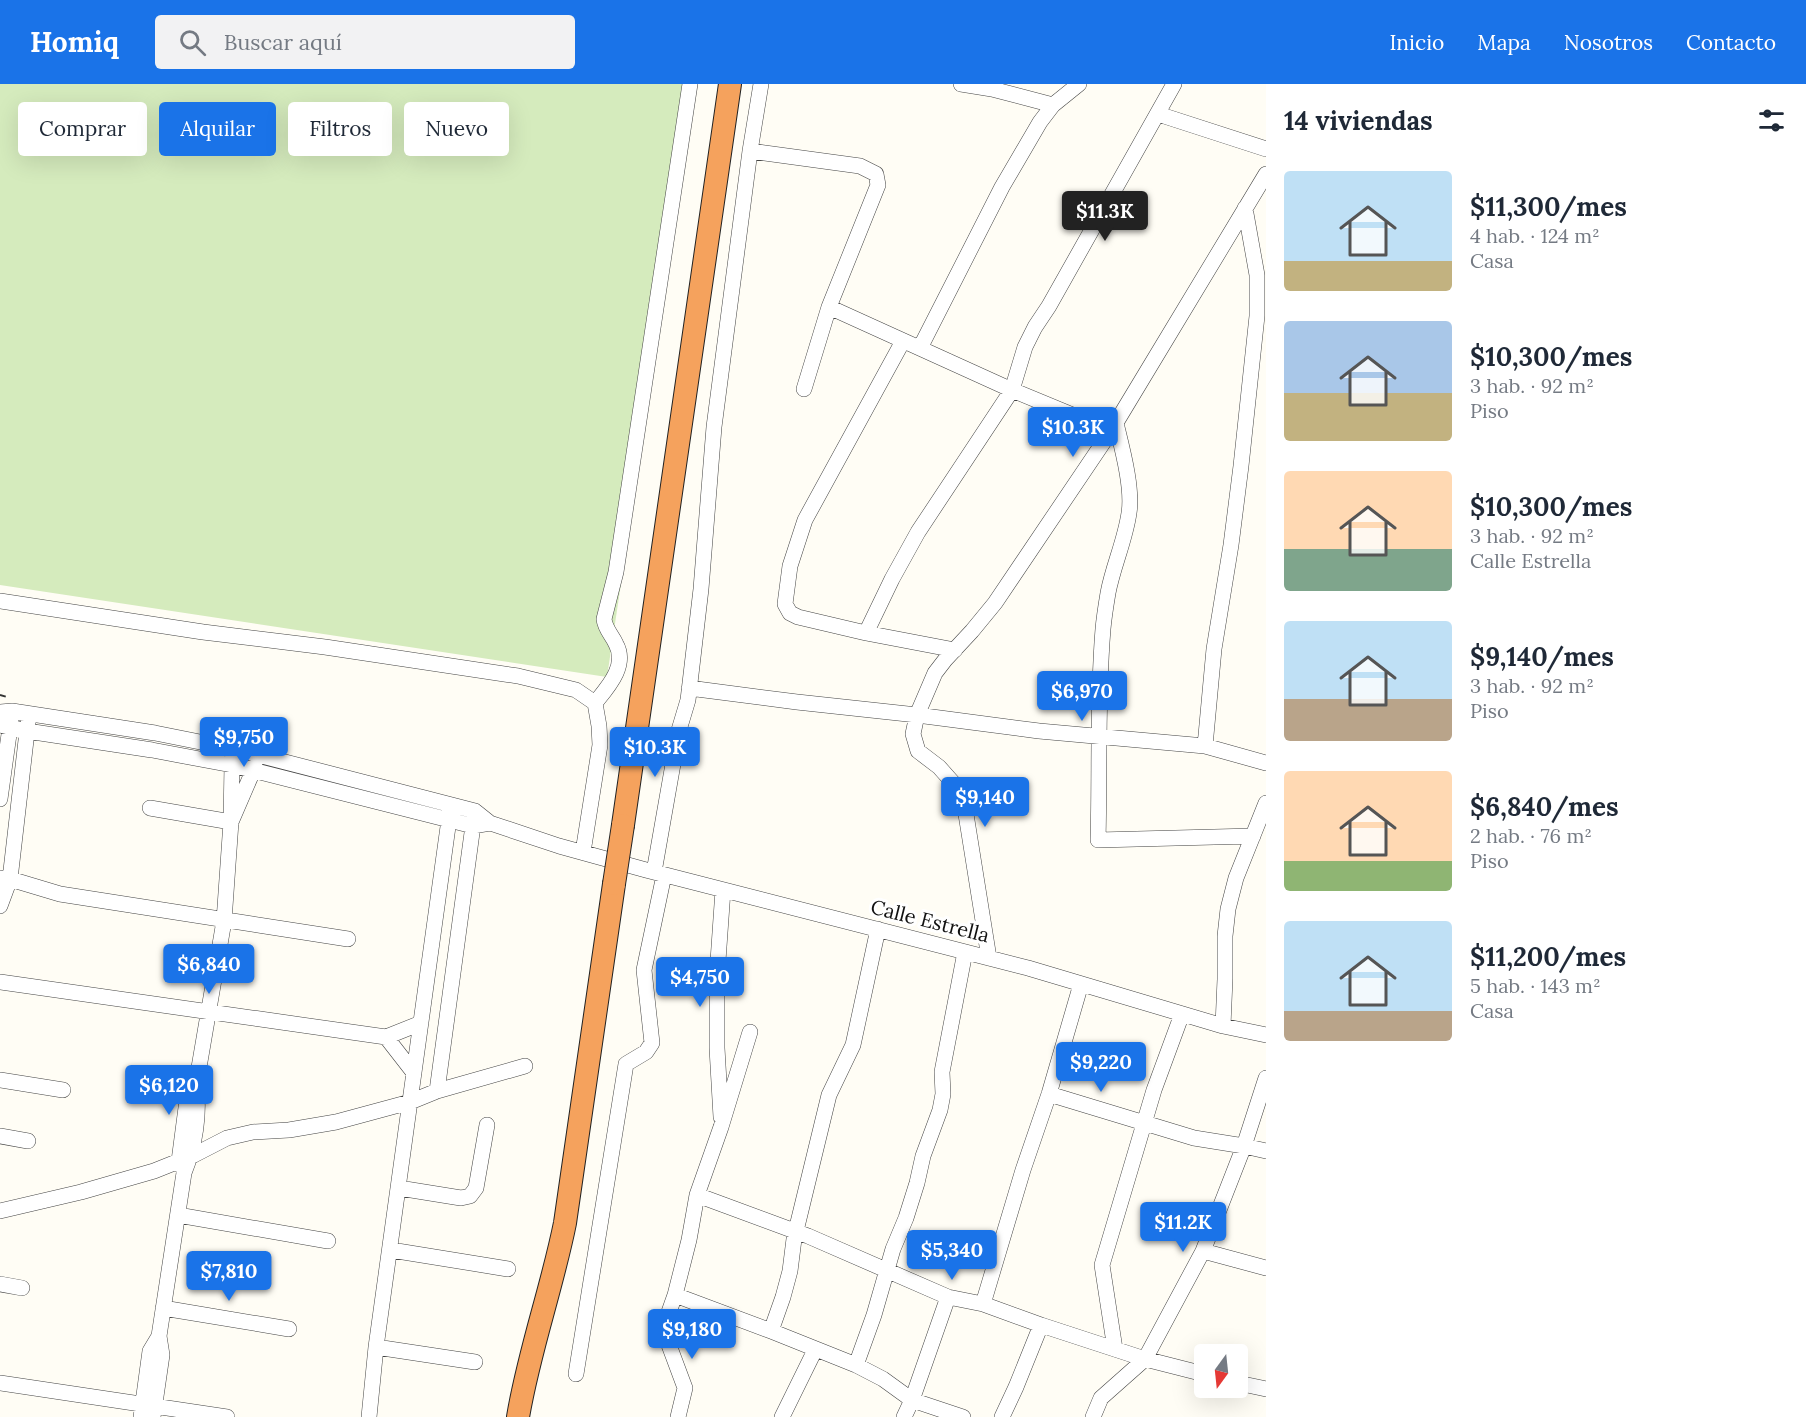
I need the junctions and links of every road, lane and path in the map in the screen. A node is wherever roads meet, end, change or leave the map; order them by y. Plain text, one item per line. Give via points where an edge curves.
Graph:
1 (690, 84) edge
2 (730, 84) edge
3 (761, 84) edge
4 (961, 84) edge
5 (1079, 84) edge
6 (1174, 84) edge
7 (1053, 105) junction
8 (1158, 114) junction
9 (1266, 149) edge
10 (750, 152) junction
11 (1266, 174) edge
12 (1245, 208) junction
13 (1261, 270) edge
14 (829, 307) junction
15 (903, 340) junction
16 (920, 348) junction
17 (804, 389) dead end
18 (1012, 390) junction
19 (1114, 427) junction
20 (0, 601) edge
21 (866, 633) junction
22 (955, 650) junction
23 (688, 688) junction
24 (595, 703) junction
25 (6, 711) edge
26 (30, 714) junction
27 (917, 715) junction
28 (5, 726) edge
29 (27, 731) junction
30 (155, 733) junction
31 (1098, 737) junction
32 (1204, 746) junction
33 (235, 748) junction
34 (152, 750) junction
35 (257, 754) junction
36 (1266, 763) edge
37 (232, 765) junction
38 (253, 771) junction
39 (1, 780) edge
40 (0, 799) edge
41 (1266, 803) edge
42 (150, 808) dead end
43 (450, 812) junction
44 (474, 818) junction
45 (231, 822) junction
46 (1253, 836) junction
47 (583, 852) junction
48 (659, 873) junction
49 (5, 878) edge
50 (723, 890) junction
51 (0, 906) edge
52 (224, 921) junction
53 (878, 929) junction
54 (348, 939) dead end
55 (965, 952) junction
56 (989, 958) junction
57 (0, 982) edge
58 (1081, 984) junction
59 (208, 1012) junction
60 (1182, 1014) junction
61 (421, 1023) junction
62 (1223, 1026) junction
63 (750, 1032) dead end
64 (1266, 1035) edge
65 (386, 1037) junction
66 (525, 1066) dead end
67 (414, 1073) junction
68 (1266, 1078) edge
69 (0, 1080) edge
70 (63, 1090) dead end
71 (437, 1091) junction
72 (1049, 1094) junction
73 (410, 1102) junction
74 (1144, 1122) junction
75 (486, 1125) dead end
76 (721, 1127) junction
77 (0, 1136) edge
78 (28, 1141) dead end
79 (1244, 1146) junction
80 (1266, 1151) edge
81 (185, 1163) junction
82 (399, 1188) junction
83 (697, 1195) junction
84 (0, 1211) edge
85 (178, 1215) junction
86 (795, 1232) junction
87 (328, 1241) dead end
88 (390, 1250) junction
89 (1203, 1251) junction
90 (1266, 1268) edge
91 (508, 1269) dead end
92 (886, 1269) junction
93 (0, 1284) edge
94 (22, 1288) dead end
95 (675, 1295) junction
96 (948, 1297) junction
97 (983, 1304) junction
98 (163, 1308) junction
99 (1041, 1325) junction
100 (290, 1329) dead end
101 (771, 1330) junction
102 (376, 1347) junction
103 (1115, 1349) junction
104 (815, 1350) junction
105 (1145, 1359) junction
106 (475, 1362) dead end
107 (856, 1365) junction
108 (1194, 1371) edge
109 (576, 1374) dead end
110 (0, 1383) edge
111 (1248, 1385) edge
112 (1266, 1389) edge
113 (912, 1400) junction
114 (148, 1411) edge
115 (227, 1417) edge
116 (369, 1417) edge
117 (518, 1417) edge
118 (678, 1417) edge
119 (782, 1417) edge
120 (904, 1417) edge
121 (963, 1417) edge
122 (1002, 1417) edge
123 (1093, 1417) edge

1 - 24 street via 616,572 604,619 619,651 619,660 614,680
2 - 117 highway, bridge via 565,1223
3 - 10 street
4 - 7 street
5 - 7 street
6 - 8 street
7 - 16 street via 1002,187
8 - 9 street
8 - 18 street via 1035,327
10 - 14 street via 860,166 876,174 878,185
10 - 23 street via 714,427 701,589
11 - 12 street
12 - 13 street
12 - 19 street
13 - 32 street via 1241,466
14 - 15 street
14 - 17 street
15 - 16 street
15 - 21 street via 805,520 790,566 785,604 798,617
16 - 18 street
18 - 19 street
18 - 21 street via 918,532
19 - 22 street via 995,603
19 - 31 street via 1127,472 1130,511 1108,592
20 - 24 street via 508,674 576,690
21 - 22 street
22 - 27 street via 935,673
23 - 27 street
23 - 48 street
24 - 47 street via 600,745
25 - 26 street
25 - 28 street
26 - 29 street
26 - 30 street
27 - 31 street
27 - 56 street via 913,735 918,751 955,785 965,808
28 - 29 street
28 - 39 street
29 - 34 street
29 - 49 street
30 - 33 street
30 - 34 street
31 - 32 street
31 - 46 street via 1098,840
32 - 36 street
33 - 35 street
33 - 37 street
34 - 37 street
35 - 38 street
35 - 43 street
37 - 38 street
37 - 45 street
38 - 43 street
38 - 45 street
39 - 40 street
41 - 46 street
42 - 45 street
43 - 44 street
43 - 61 street
44 - 47 street, Calle Estrella
44 - 71 street
45 - 52 street
46 - 62 street via 1228,909
47 - 48 street, Calle Estrella
48 - 50 street, Calle Estrella
48 - 109 street via 644,970 652,1043 646,1052 626,1064
49 - 51 street
49 - 52 street via 60,894
50 - 53 street, Calle Estrella
50 - 76 street via 717,975
52 - 54 street
52 - 59 street
53 - 55 street, Calle Estrella
53 - 86 street via 854,1046 829,1095
55 - 56 street, Calle Estrella
55 - 92 street via 942,1072 940,1110
56 - 58 street, Calle Estrella
57 - 59 street
58 - 60 street, Calle Estrella
58 - 72 street
59 - 65 street
59 - 81 street via 196,1085 199,1103
60 - 62 street, Calle Estrella
60 - 74 street
61 - 65 street
61 - 67 street
62 - 64 street, Calle Estrella
63 - 76 street
65 - 67 street
66 - 71 street
67 - 73 street
68 - 79 street
69 - 70 street
71 - 73 street
72 - 74 street
72 - 97 street
73 - 81 street via 336,1122 227,1138
73 - 82 street
74 - 79 street via 1194,1138
74 - 103 street via 1101,1265
75 - 82 street via 476,1188 470,1196
76 - 83 street
77 - 78 street
79 - 80 street
79 - 89 street
81 - 84 street
81 - 85 street
82 - 88 street
83 - 86 street
83 - 95 street
85 - 87 street
85 - 98 street
86 - 92 street
86 - 101 street via 790,1271
88 - 91 street
88 - 102 street
89 - 90 street
89 - 105 street
92 - 96 street
92 - 107 street
93 - 94 street
95 - 101 street
95 - 118 street via 663,1329 685,1388
96 - 97 street
96 - 113 street
97 - 99 street
98 - 100 street
98 - 114 street via 159,1336 162,1355
99 - 103 street
99 - 122 street
101 - 104 street
102 - 106 street
102 - 116 street
103 - 105 street
104 - 107 street
104 - 119 street
105 - 108 street
105 - 123 street via 1101,1398
107 - 113 street
110 - 114 street
111 - 112 street
113 - 120 street
113 - 121 street
114 - 115 street

